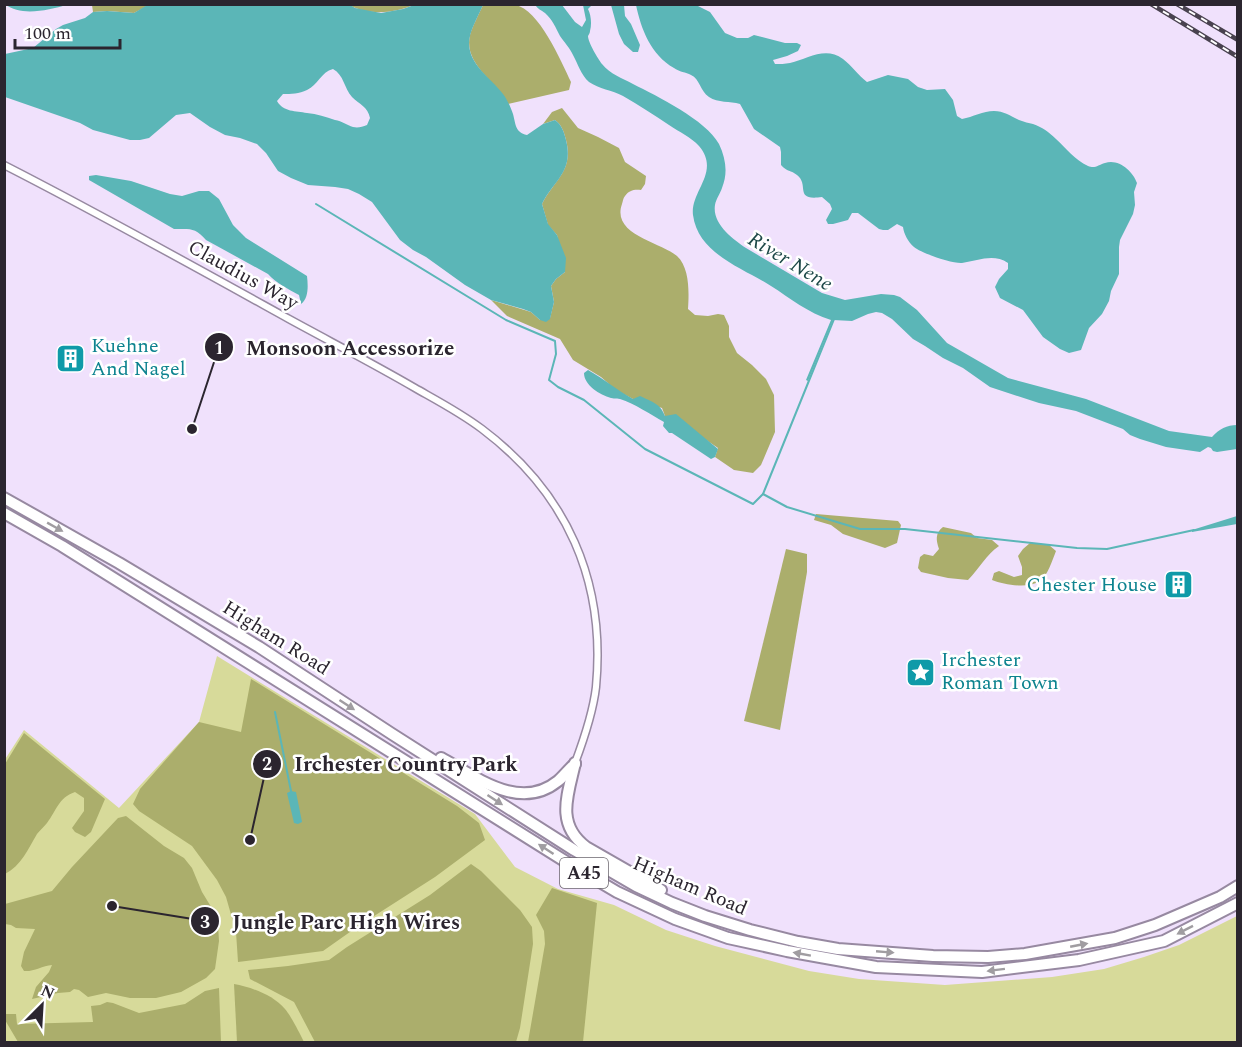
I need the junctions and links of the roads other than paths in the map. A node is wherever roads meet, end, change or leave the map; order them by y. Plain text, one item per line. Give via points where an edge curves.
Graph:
1 (4, 165) edge
2 (4, 498) edge
3 (4, 513) edge
4 (392, 735) junction
5 (575, 763) junction
6 (1238, 886) edge
7 (1238, 903) edge
8 (705, 916) junction

1 - 5 street, Claudius Way via 446,405 514,456 566,523 592,594 598,642 596,689
2 -> 4 highway, Higham Road / A45 via 259,647
7 -> 3 highway, Higham Road / A45 via 1164,941 1079,960 982,972 876,967 728,938 618,892 578,869
4 - 5 highway via 507,792 527,794 543,790
4 -> 8 highway, Higham Road / A45 via 636,886
5 - 8 highway via 566,816 579,842
8 -> 6 highway, Higham Road / A45 via 838,949 988,957 1115,938 1155,925

